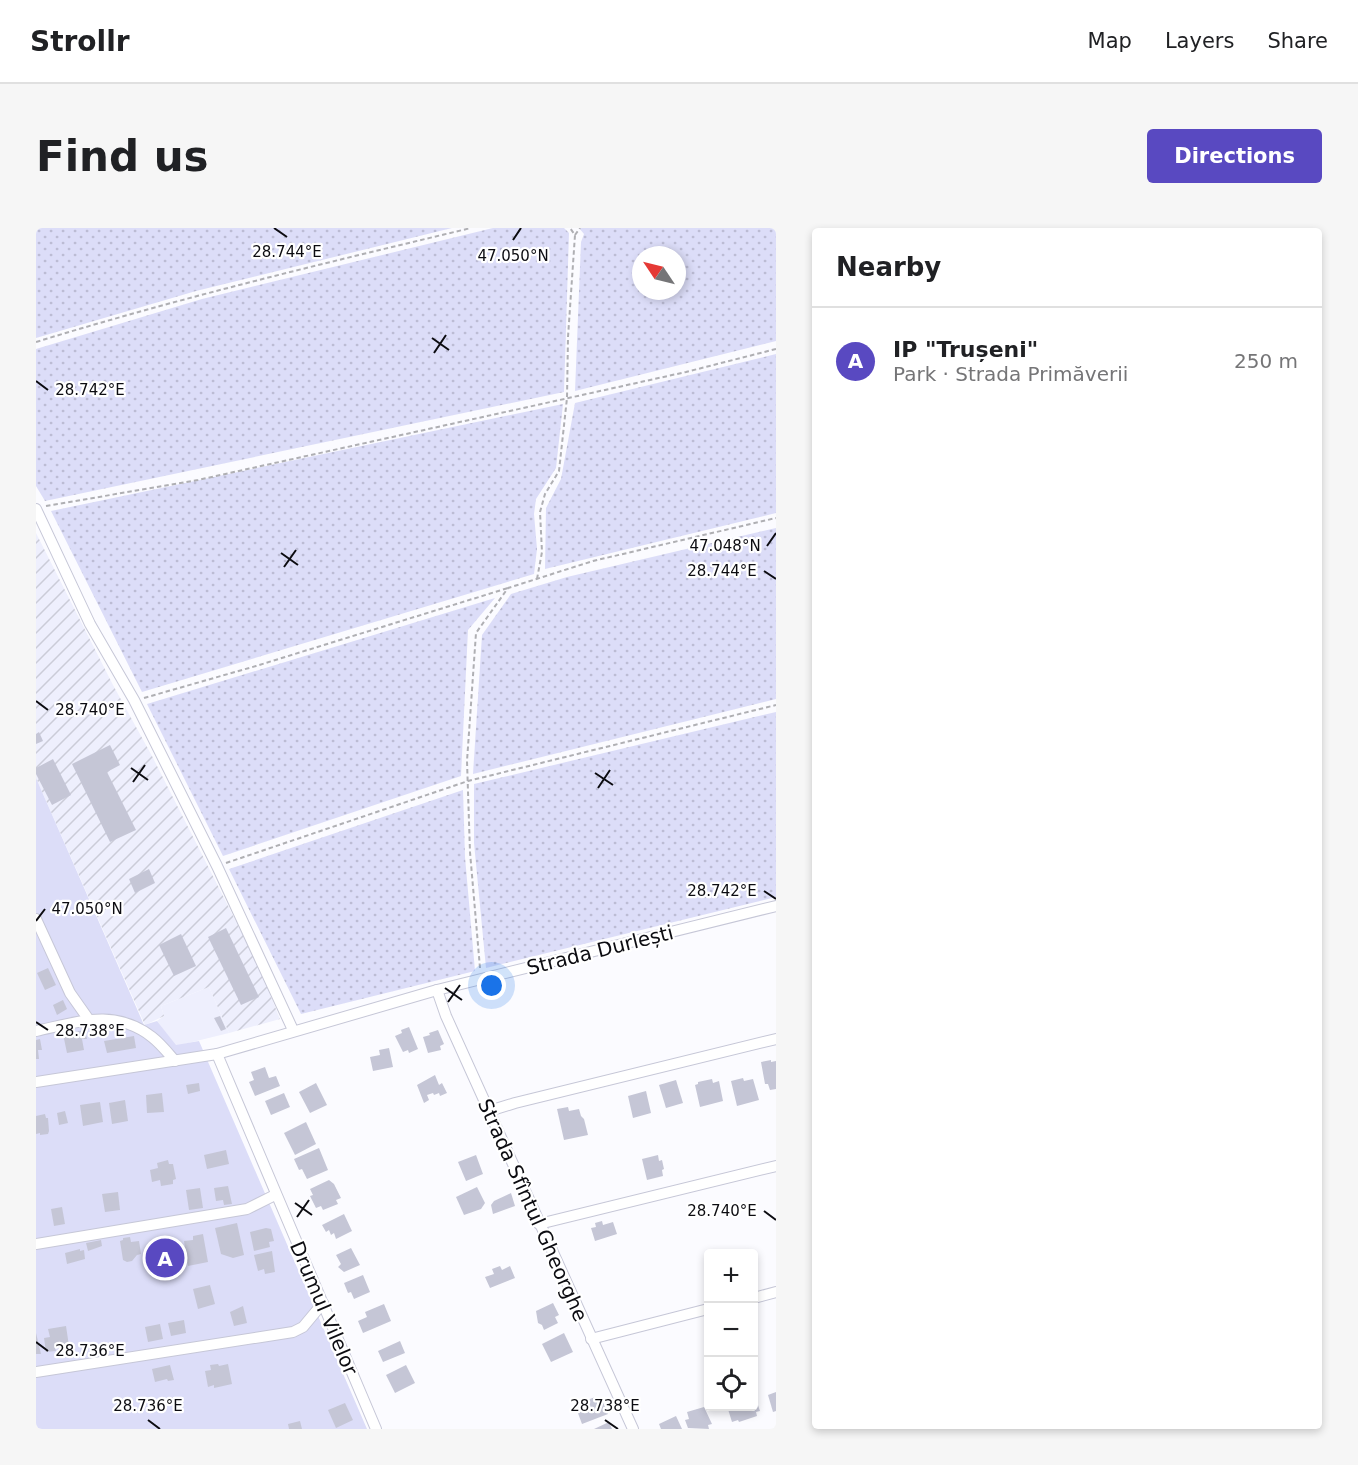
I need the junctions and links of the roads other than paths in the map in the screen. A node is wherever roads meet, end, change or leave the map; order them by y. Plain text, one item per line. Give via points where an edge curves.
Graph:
1 (36, 508) edge
2 (776, 906) edge
3 (36, 919) edge
4 (437, 990) junction
5 (89, 1020) junction
6 (293, 1030) junction
7 (36, 1031) edge
8 (776, 1040) edge
9 (217, 1054) junction
10 (175, 1061) junction
11 (36, 1082) edge
12 (489, 1111) junction
13 (776, 1166) edge
14 (275, 1195) junction
15 (539, 1224) junction
16 (36, 1244) edge
17 (776, 1292) edge
18 (758, 1297) edge
19 (323, 1303) junction
20 (704, 1310) edge
21 (591, 1339) junction
22 (36, 1372) edge
23 (376, 1429) edge
24 (633, 1429) edge

1 - 6 street via 85,615 134,700 217,866
2 - 4 street, Strada Durlești
3 - 5 street via 70,993
4 - 6 street, Strada Durlești
4 - 12 street, Strada Sfîntul Gheorghe
5 - 7 street
5 - 10 street via 111,1019 139,1028
6 - 9 street, Strada Durlești
8 - 12 street
9 - 10 street, Strada Durlești
9 - 14 street, Drumul Vilelor
10 - 11 street, Strada Durlești
12 - 15 street, Strada Sfîntul Gheorghe
13 - 15 street
14 - 16 street via 247,1209
14 - 19 street, Drumul Vilelor
15 - 21 street, Strada Sfîntul Gheorghe
17 - 18 street
19 - 22 street via 303,1327 293,1332
19 - 23 street, Drumul Vilelor
20 - 21 street
21 - 24 street, Strada Sfîntul Gheorghe

